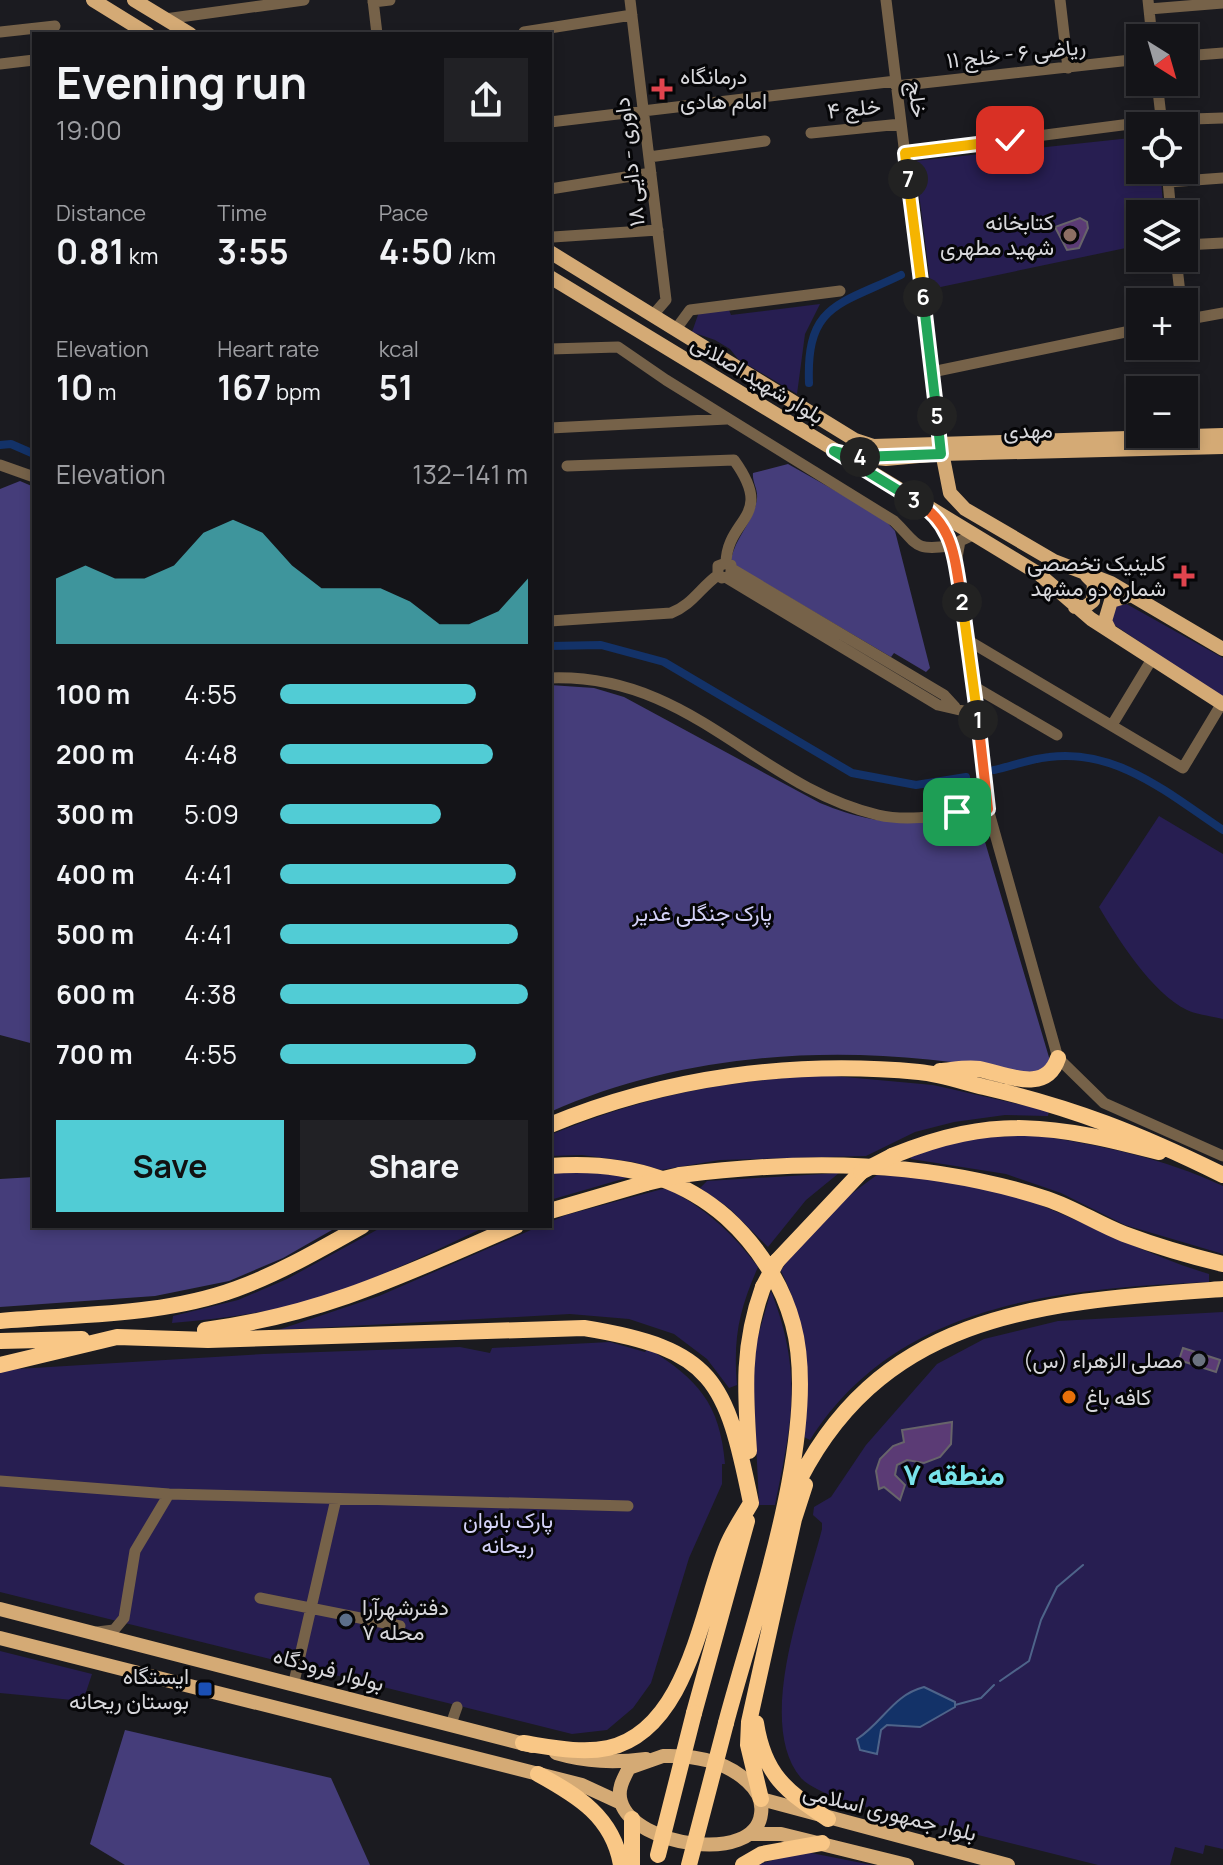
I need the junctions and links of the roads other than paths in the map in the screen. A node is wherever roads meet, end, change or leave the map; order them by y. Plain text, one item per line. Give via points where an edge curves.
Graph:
1 (93, 0) edge
2 (134, 0) edge
3 (304, 0) edge
4 (390, 0) edge
5 (630, 0) edge
6 (886, 0) edge
7 (1060, 0) edge
8 (373, 1) edge
9 (1223, 3) edge
10 (1149, 5) edge
11 (632, 15) junction
12 (165, 19) junction
13 (55, 26) dead end
14 (0, 32) edge
15 (145, 32) edge
16 (187, 32) edge
17 (377, 32) edge
18 (524, 32) dead end
19 (1223, 53) edge
20 (1198, 55) edge
21 (32, 60) edge
22 (1126, 61) edge
23 (0, 64) edge
24 (1068, 68) junction
25 (896, 83) junction
26 (643, 112) junction
27 (1223, 118) edge
28 (1198, 120) edge
29 (552, 122) edge
30 (901, 124) junction
31 (1126, 127) edge
32 (811, 133) dead end
33 (765, 141) dead end
34 (905, 153) junction
35 (649, 157) junction
36 (651, 173) junction
37 (1198, 177) edge
38 (1223, 178) edge
39 (552, 189) edge
40 (658, 230) junction
41 (553, 237) dead end
42 (1223, 243) edge
43 (1198, 244) edge
44 (552, 253) edge
45 (552, 279) edge
46 (840, 291) dead end
47 (1223, 313) edge
48 (653, 315) junction
49 (1198, 317) edge
50 (676, 329) junction
51 (1126, 332) edge
52 (552, 349) edge
53 (932, 372) junction
54 (727, 419) junction
55 (552, 428) edge
56 (1223, 435) edge
57 (855, 440) joint
58 (1223, 447) edge
59 (941, 448) junction
60 (834, 451) junction
61 (0, 465) edge
62 (567, 466) dead end
63 (32, 476) edge
64 (932, 511) junction
65 (973, 535) junction
66 (949, 546) junction
67 (955, 567) junction
68 (726, 571) junction
69 (1087, 576) junction
70 (1131, 595) junction
71 (1075, 607) junction
72 (552, 621) edge
73 (1110, 631) junction
74 (969, 641) junction
75 (1223, 649) edge
76 (1152, 659) junction
77 (552, 678) edge
78 (973, 686) junction
79 (1222, 703) edge
80 (977, 714) junction
81 (1112, 725) junction
82 (1057, 735) dead end
83 (988, 809) junction
84 (1058, 1058) junction
85 (922, 1072) junction
86 (552, 1124) edge
87 (1223, 1156) edge
88 (1195, 1161) junction
89 (552, 1166) edge
90 (1223, 1175) edge
91 (552, 1210) edge
92 (359, 1228) edge
93 (366, 1228) edge
94 (511, 1228) edge
95 (328, 1246) junction
96 (1223, 1264) edge
97 (1223, 1289) edge
98 (0, 1313) edge
99 (50, 1316) junction
100 (0, 1321) edge
101 (117, 1337) junction
102 (0, 1341) edge
103 (0, 1365) edge
104 (860, 1393) junction
105 (0, 1481) edge
106 (169, 1494) junction
107 (336, 1499) junction
108 (751, 1503) junction
109 (628, 1506) dead end
110 (779, 1526) junction
111 (260, 1598) dead end
112 (0, 1609) edge
113 (310, 1610) junction
114 (400, 1626) dead end
115 (96, 1633) junction
116 (0, 1638) edge
117 (294, 1682) junction
118 (755, 1696) junction
119 (372, 1703) junction
120 (457, 1707) dead end
121 (451, 1724) junction
122 (365, 1729) junction
123 (523, 1743) junction
124 (646, 1759) junction
125 (538, 1774) junction
126 (761, 1799) junction
127 (621, 1803) junction
128 (632, 1819) junction
129 (828, 1819) junction
130 (752, 1834) junction
131 (822, 1843) junction
132 (657, 1860) edge
133 (621, 1865) edge
134 (632, 1865) edge
135 (689, 1865) edge
136 (743, 1865) edge
137 (907, 1865) edge
138 (1008, 1865) edge

1 - 15 main road
2 - 12 main road
3 - 12 street
4 - 8 street
5 - 11 street, داوری - دایی ۱۸
6 - 25 street, خلج
7 - 24 street
8 - 17 street
9 - 10 street
11 - 18 street
11 - 26 street, داوری - دایی ۱۸
12 - 16 main road
13 - 14 street
19 - 20 street
21 - 23 street
22 - 24 street, ریاضی ۶ - خلج ۱۱
24 - 25 street, ریاضی ۶ - خلج ۱۱
25 - 26 street, ریاضی ۶ - خلج ۱۱
25 - 30 street, خلج
26 - 29 street, ریاضی ۶ - خلج ۱۱
26 - 35 street, داوری - دایی ۱۸
27 - 28 street
30 - 32 street, خلج ۴
30 - 34 street, خلج
31 - 34 street
33 - 35 street
34 - 53 street, خلج
35 - 36 street, داوری - دایی ۱۸
36 - 39 street
36 - 40 street, داوری - دایی ۱۸
37 - 38 street
40 - 41 street
40 - 48 street, داوری - دایی ۱۸ via 666,300
42 - 43 street
44 - 48 main road, بلوار شهید اصلانی
45 - 60 main road, بلوار شهید اصلانی
46 - 50 street via 690,310
47 - 49 street
48 - 50 main road, بلوار شهید اصلانی
50 - 57 main road, بلوار شهید اصلانی
51 - 53 street
52 - 54 street via 618,347
53 - 59 street, خلج
54 - 55 street
54 - 66 street via 894,521 917,546
56 - 59 main road, مهدی
57 - 59 main road, مهدی
58 - 59 main road, مهدی
59 - 60 main road, مهدی via 886,459
59 - 69 main road via 950,493 965,509
60 - 64 main road, بلوار شهید اصلانی
61 - 63 street
62 - 68 street via 734,460 747,478 752,499 726,552
64 - 65 main road, بلوار شهید اصلانی
64 - 66 street via 944,524
65 - 67 street via 960,541
65 - 71 main road, بلوار شهید اصلانی via 1039,574
66 - 67 street
67 - 74 street
68 - 72 street via 705,584 688,607 671,613
68 - 80 street via 922,689 938,705
69 - 70 main road
69 - 71 main road via 1094,583 1093,601
70 - 73 main road via 1111,601 1105,621
70 - 75 main road
71 - 73 main road, بلوار شهید اصلانی
73 - 76 main road, بلوار شهید اصلانی
74 - 78 street
74 - 81 street
76 - 79 main road, بلوار شهید اصلانی
76 - 81 street
77 - 83 street via 617,682 655,696 833,800 880,815
78 - 80 street
78 - 82 street
79 - 81 street via 1183,768
80 - 83 street
83 - 84 street
84 - 85 highway via 1048,1074 1031,1081 975,1068
84 - 87 street via 1104,1103
85 - 86 highway via 823,1068 738,1074 661,1088
85 - 88 highway via 1049,1102 1120,1126
88 - 90 highway
88 - 108 highway, bridge via 1075,1130 1031,1126 972,1130 861,1172 777,1261 751,1318 745,1356
89 - 110 highway via 585,1163 635,1169 682,1187 741,1231 767,1265 793,1325 799,1359 797,1431
91 - 96 highway, bridge via 646,1183 732,1168 846,1164 924,1170 987,1180 1051,1200 1123,1233
92 - 95 highway
93 - 95 highway
94 - 101 highway via 325,1306 266,1322
95 - 99 highway via 234,1289 185,1303
97 - 104 highway via 1025,1309 959,1332 902,1360
98 - 99 highway
99 - 100 highway
101 - 102 highway
101 - 103 highway
101 - 108 highway via 208,1340 584,1328 641,1337 692,1361 713,1384 738,1439
104 - 110 highway via 827,1429 805,1465
104 - 118 highway via 822,1448 800,1498
105 - 106 street
106 - 107 street
106 - 115 street via 135,1551 124,1618 114,1630
107 - 109 street
107 - 113 street
108 - 123 highway via 728,1543 680,1681 650,1727 607,1749
108 - 132 highway, bridge
110 - 135 highway, bridge
111 - 113 street
112 - 115 main road, بولوار فرودگاه
113 - 114 street
113 - 117 street
115 - 117 main road, بولوار فرودگاه
116 - 122 main road
117 - 119 main road, بولوار فرودگاه
118 - 126 highway via 748,1745
118 - 129 highway via 758,1736 769,1769 783,1787
119 - 121 main road, بولوار فرودگاه
119 - 122 main road
120 - 121 street
121 - 123 main road, بولوار فرودگاه
122 - 125 main road
123 - 124 main road, بولوار فرودگاه via 582,1760
124 - 126 main road via 677,1755 712,1761 743,1778
124 - 127 main road via 629,1768 620,1785
125 - 127 main road via 582,1785
125 - 133 highway via 595,1811 609,1830
126 - 129 main road, بلوار جمهوری اسلامی
126 - 130 main road via 761,1817
127 - 128 main road
128 - 130 main road via 658,1836 692,1846 719,1846
128 - 134 highway
129 - 138 main road, بلوار جمهوری اسلامی
130 - 131 main road
131 - 136 highway via 762,1854
131 - 137 main road

